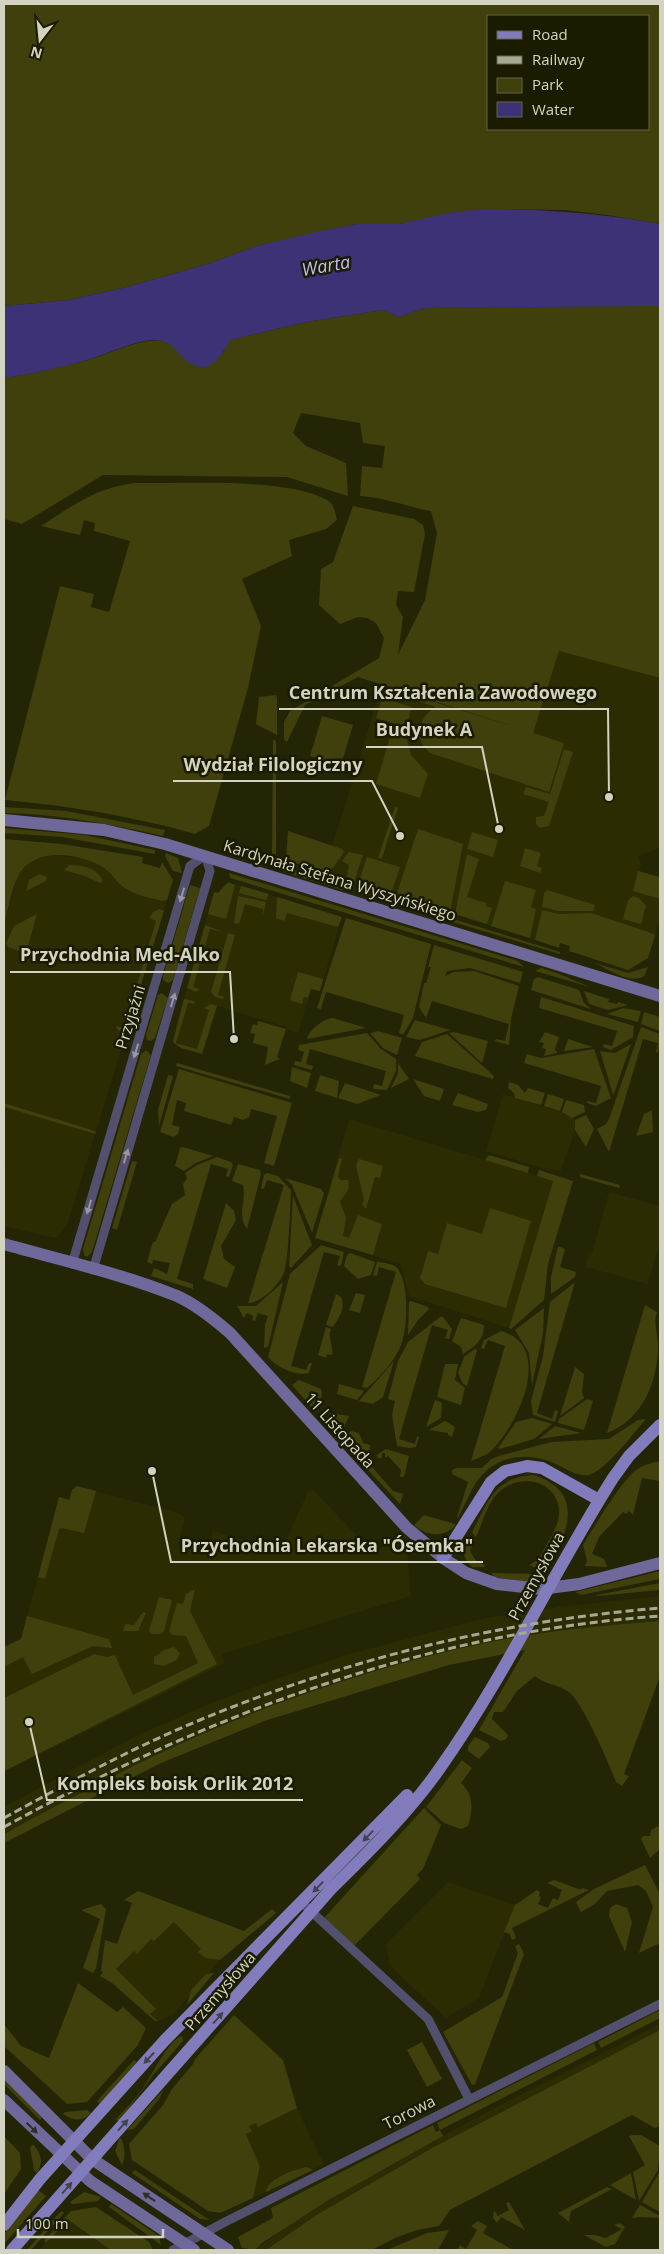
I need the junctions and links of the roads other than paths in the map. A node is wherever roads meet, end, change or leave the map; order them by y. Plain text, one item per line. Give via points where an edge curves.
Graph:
1 (4, 820) edge
2 (205, 855) junction
3 (660, 996) edge
4 (4, 1244) edge
5 (72, 1264) junction
6 (93, 1270) junction
7 (657, 1433) edge
8 (599, 1500) junction
9 (443, 1558) junction
10 (660, 1564) edge
11 (307, 1907) junction
12 (660, 2004) edge
13 (4, 2072) edge
14 (469, 2099) junction
15 (4, 2100) edge
16 (74, 2142) junction
17 (61, 2156) junction
18 (92, 2159) junction
19 (80, 2173) junction
20 (4, 2225) edge
21 (203, 2234) junction
22 (183, 2248) edge
23 (12, 2250) edge
24 (228, 2250) edge

1 - 2 main road, Kardynała Stefana Wyszyńskiego via 104,830
2 - 3 main road, Kardynała Stefana Wyszyńskiego
2 -> 5 street, Przyjaźni via 190,866
6 -> 2 street via 210,871
4 - 5 main road, 11 Listopada
5 - 6 main road, 11 Listopada
6 - 9 main road, 11 Listopada via 178,1297 204,1311 230,1333 407,1528
7 - 8 main road, Przemysłowa via 619,1468
8 - 9 main road via 542,1468 527,1466 506,1471 490,1482
8 - 11 main road, Przemysłowa via 478,1711 433,1776 374,1846
9 - 10 main road, 11 Listopada via 486,1581 529,1589 579,1584
11 - 14 street via 428,2019
11 -> 16 main road, Przemysłowa via 165,2040
18 -> 11 main road, Przemysłowa
12 - 14 street, Torowa
13 - 16 main road
14 - 21 street, Torowa
15 -> 17 main road
16 - 17 main road, Przemysłowa
16 - 18 main road
17 - 19 main road
17 - 20 main road, Przemysłowa
18 - 19 main road, Przemysłowa
21 -> 18 main road
19 - 22 main road
23 -> 19 main road, Przemysłowa
21 - 22 street, Torowa
21 - 24 main road

